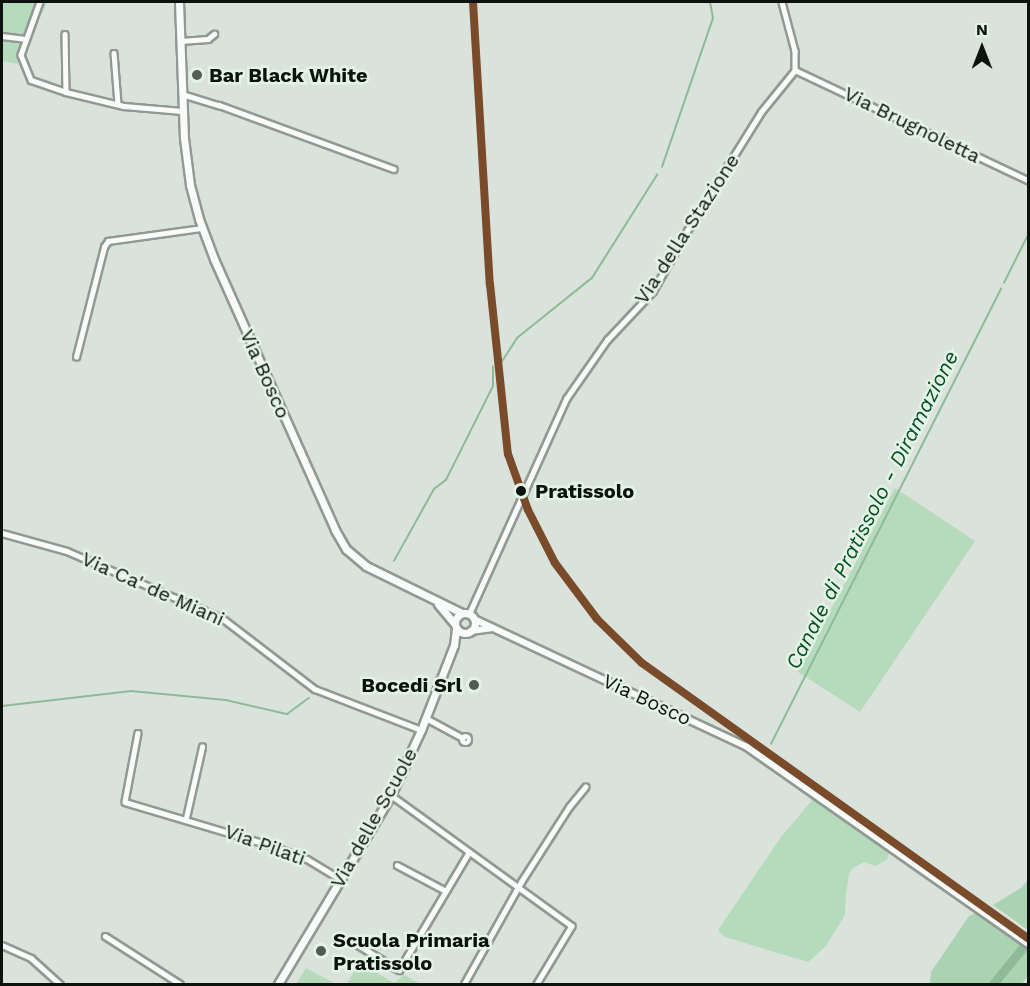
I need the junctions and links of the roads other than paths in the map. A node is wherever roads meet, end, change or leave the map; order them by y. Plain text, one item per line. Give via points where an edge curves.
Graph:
1 (40, 2) edge
2 (179, 2) edge
3 (782, 2) edge
4 (65, 34) dead end
5 (214, 34) dead end
6 (2, 36) edge
7 (25, 39) junction
8 (180, 41) junction
9 (114, 53) dead end
10 (795, 70) junction
11 (66, 92) junction
12 (181, 94) junction
13 (118, 104) junction
14 (182, 111) junction
15 (394, 169) dead end
16 (1029, 180) edge
17 (202, 228) junction
18 (76, 357) dead end
19 (2, 533) edge
20 (434, 601) junction
21 (468, 615) junction
22 (456, 626) junction
23 (496, 629) junction
24 (469, 632) junction
25 (454, 645) junction
26 (426, 718) junction
27 (421, 730) junction
28 (138, 733) dead end
29 (463, 738) dead end
30 (202, 747) dead end
31 (585, 787) dead end
32 (391, 795) junction
33 (186, 818) junction
34 (469, 852) junction
35 (397, 865) dead end
36 (340, 879) junction
37 (518, 887) junction
38 (446, 891) junction
39 (105, 936) dead end
40 (352, 942) dead end
41 (1029, 944) edge
42 (2, 945) edge
43 (399, 970) junction
44 (394, 977) dead end
45 (60, 984) edge
46 (180, 984) edge
47 (278, 984) edge
48 (464, 984) edge
49 (537, 984) edge

1 - 7 street
2 - 8 main road, Via Bosco
3 - 10 street via 795,51
4 - 11 street
5 - 8 street via 208,39
6 - 7 street
7 - 11 street via 21,55 31,80
8 - 12 main road, Via Bosco
9 - 13 street
10 - 16 street, Via Brugnoletta
10 - 21 street, Via della Stazione via 761,112 653,291 607,340 566,399
11 - 13 street
12 - 14 main road, Via Bosco
12 - 15 street
13 - 14 street
14 - 17 main road, Via Bosco via 188,174
17 - 18 street via 108,242
17 - 20 main road, Via Bosco via 339,538 354,558 366,566
19 - 27 street, Via Ca' de Miani via 67,551 222,618 315,689
20 - 21 main road, Via Bosco
20 - 22 main road, Via Bosco
21 - 22 main road via 457,617
21 - 23 main road, Via Bosco
21 - 24 main road via 474,625
22 - 24 main road, Via Bosco
22 - 25 main road, Via delle Scuole
23 - 24 main road, Via Bosco
23 - 41 main road, Via Bosco via 747,747
24 - 25 main road, Via delle Scuole
25 - 26 main road, Via delle Scuole
26 - 27 main road, Via delle Scuole
26 - 29 street
27 - 32 main road, Via delle Scuole
28 - 33 street, Via Pilati via 125,802
30 - 33 street
31 - 37 street
32 - 34 street
32 - 36 main road, Via delle Scuole
33 - 36 street, Via Pilati via 307,860
34 - 37 street
34 - 38 street
35 - 38 street
36 - 47 main road, Via delle Scuole
37 - 48 street
37 - 49 street via 572,926
38 - 43 street
39 - 46 street
40 - 43 street
42 - 45 street via 38,963
43 - 44 street

